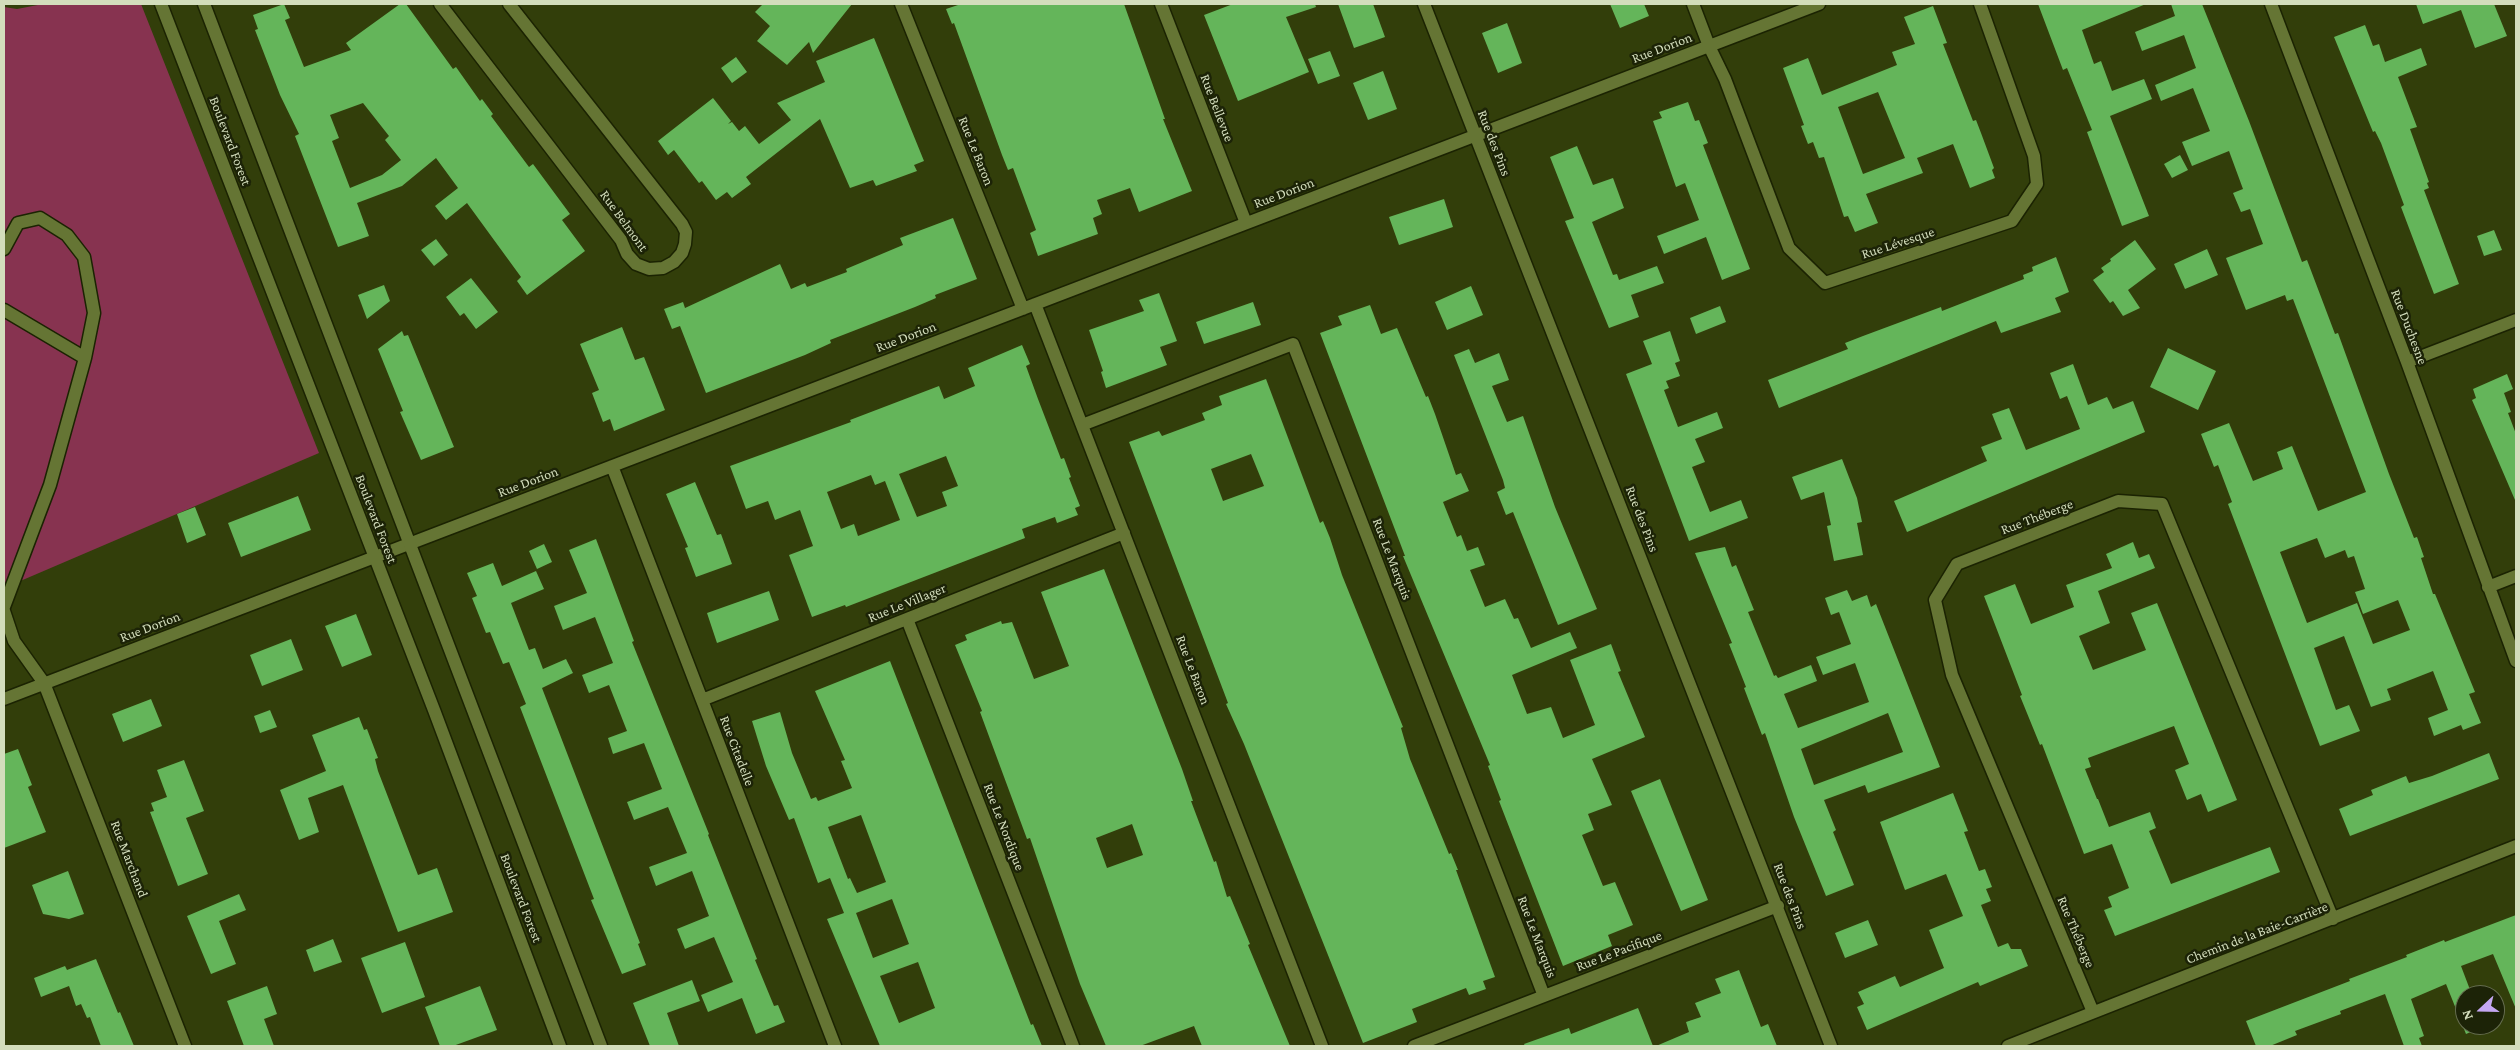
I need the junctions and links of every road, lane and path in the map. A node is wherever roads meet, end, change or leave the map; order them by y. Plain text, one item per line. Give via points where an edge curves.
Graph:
1 (161, 4) edge
2 (204, 4) edge
3 (440, 4) edge
4 (509, 4) edge
5 (901, 4) edge
6 (1161, 4) edge
7 (1424, 4) edge
8 (1693, 4) edge
9 (1819, 4) edge
10 (1980, 4) edge
11 (2271, 4) edge
12 (1709, 46) junction
13 (1475, 136) junction
14 (1246, 224) junction
15 (4, 249) edge
16 (1029, 306) junction
17 (4, 310) edge
18 (2516, 320) edge
19 (85, 358) junction
20 (2407, 362) junction
21 (1082, 425) junction
22 (612, 466) junction
23 (1124, 533) junction
24 (408, 544) junction
25 (375, 557) junction
26 (2516, 576) edge
27 (2488, 587) junction
28 (4, 607) edge
29 (4, 611) edge
30 (907, 619) junction
31 (2516, 661) edge
32 (44, 683) junction
33 (4, 699) edge
34 (702, 700) junction
35 (2516, 846) edge
36 (1778, 906) junction
37 (2334, 919) junction
38 (1544, 996) junction
39 (2093, 1012) junction
40 (185, 1046) edge
41 (560, 1046) edge
42 (601, 1046) edge
43 (835, 1046) edge
44 (1073, 1046) edge
45 (1322, 1046) edge
46 (1414, 1046) edge
47 (1831, 1046) edge
48 (2008, 1046) edge

1 - 25 street, Boulevard Forest
2 - 24 street, Boulevard Forest
3 - 4 street, Rue Belmont via 636,264 649,269 663,268 674,262 685,244 686,232 682,224
5 - 16 street, Rue Le Baron
6 - 14 street, Rue Bellevue
7 - 13 street, Rue des Pins
8 - 12 street
9 - 12 street, Rue Dorion
10 - 12 street, Rue Lévesque via 2034,156 2036,184 2012,221 1825,283 1790,248 1726,79
11 - 20 street, Rue Duchesne
12 - 13 street, Rue Dorion
13 - 14 street, Rue Dorion
13 - 36 street, Rue des Pins
14 - 16 street, Rue Dorion
15 - 19 street via 18,223 40,218 67,235 84,258 94,313
16 - 21 street, Rue Le Baron
16 - 22 street, Rue Dorion
17 - 19 street
18 - 20 street
19 - 28 street via 50,486
20 - 27 street, Rue Duchesne
21 - 23 street, Rue Le Baron
21 - 38 street, Rue Le Marquis via 1293,344
22 - 24 street, Rue Dorion
22 - 34 street, Rue Citadelle
23 - 30 street, Rue Le Villager
23 - 45 street, Rue Le Baron
24 - 25 street, Rue Dorion
24 - 42 street, Boulevard Forest
25 - 32 street, Rue Dorion
25 - 41 street, Boulevard Forest
26 - 27 street
27 - 31 street, Rue Duchesne
29 - 32 street, Rue Marchand via 14,641
30 - 34 street, Rue Le Villager
30 - 44 street, Rue Le Nordique
32 - 33 street, Rue Dorion
32 - 40 street, Rue Marchand
34 - 43 street, Rue Citadelle
35 - 37 street, Chemin de la Baie-Carrière
36 - 38 street, Rue Le Pacifique
36 - 47 street, Rue des Pins
37 - 39 street, Chemin de la Baie-Carrière
37 - 39 street, Rue Théberge via 2162,504 2118,501 1957,564 1935,600 1952,675
38 - 46 street, Rue Le Pacifique
39 - 48 street, Chemin de la Baie-Carrière

